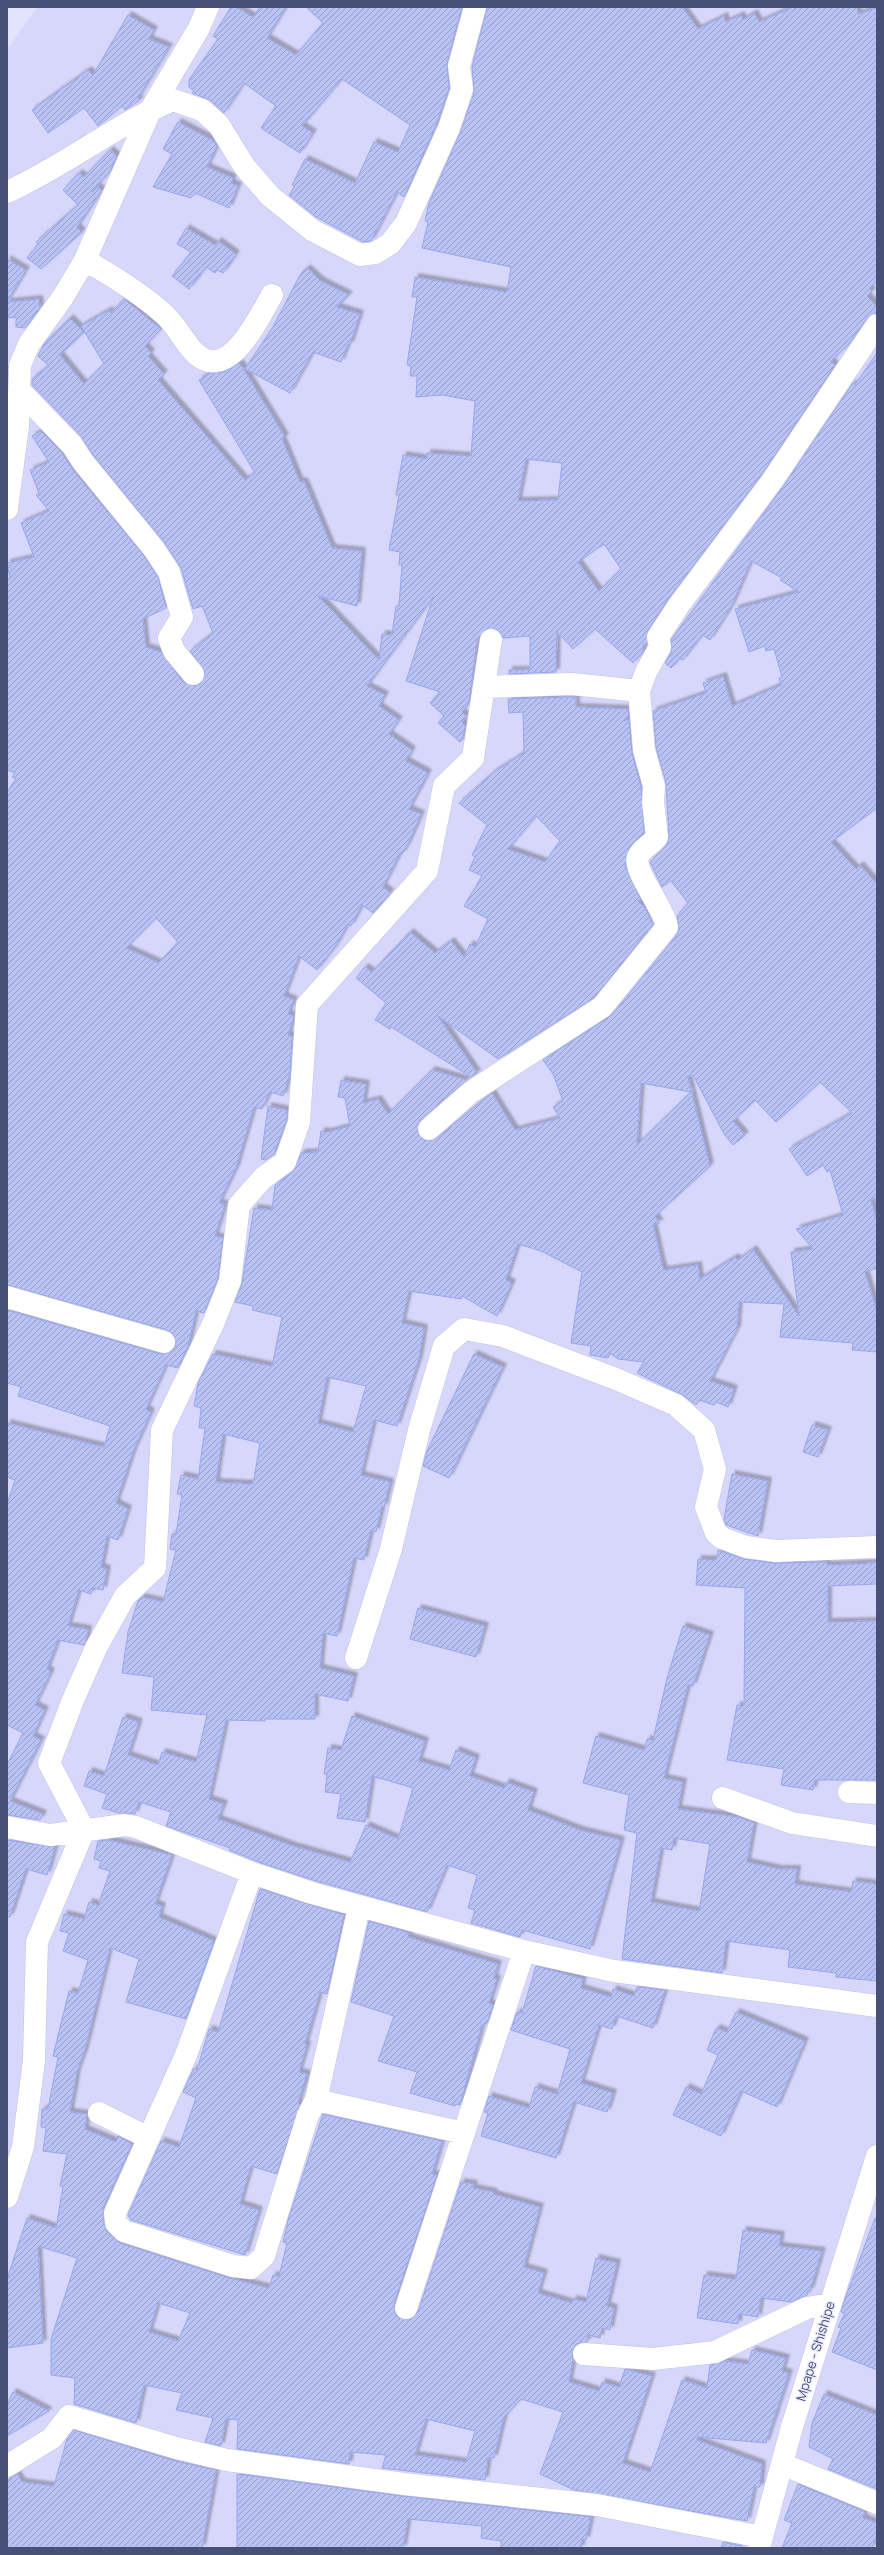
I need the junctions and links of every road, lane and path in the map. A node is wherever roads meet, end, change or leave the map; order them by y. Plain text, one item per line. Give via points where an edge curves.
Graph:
1 (208, 7) edge
2 (474, 7) edge
3 (152, 109) junction
4 (7, 192) edge
5 (85, 260) junction
6 (272, 295) dead end
7 (877, 325) edge
8 (29, 344) junction
9 (7, 360) edge
10 (20, 391) junction
11 (7, 509) edge
12 (491, 640) dead end
13 (192, 674) dead end
14 (484, 687) junction
15 (639, 691) junction
16 (429, 1130) dead end
17 (7, 1297) edge
18 (164, 1342) dead end
19 (877, 1547) edge
20 (356, 1658) dead end
21 (849, 1792) dead end
22 (877, 1793) edge
23 (723, 1798) dead end
24 (7, 1827) edge
25 (84, 1830) junction
26 (877, 1836) edge
27 (252, 1873) junction
28 (359, 1907) junction
29 (524, 1951) junction
30 (877, 2006) edge
31 (316, 2100) junction
32 (99, 2113) dead end
33 (464, 2133) junction
34 (149, 2138) junction
35 (877, 2156) edge
36 (873, 2182) edge
37 (7, 2197) edge
38 (830, 2304) junction
39 (406, 2308) dead end
40 (584, 2354) dead end
41 (782, 2464) junction
42 (7, 2466) edge
43 (877, 2503) edge
44 (760, 2543) edge

1 - 3 street via 199,28
2 - 3 street via 459,66 462,90 449,128 406,223 390,244 374,253 360,255 312,230 270,196 244,166 219,125 202,110 172,100
3 - 4 street via 42,176
3 - 5 street
5 - 6 street via 153,304 167,316 193,351 214,362 229,356 248,336
5 - 8 street via 64,297
7 - 15 street via 772,481 658,637 660,647
8 - 9 street
8 - 10 street via 20,365
10 - 11 street
10 - 13 street via 72,444 83,462 169,572 182,617 170,638 174,651
12 - 14 street
14 - 15 street via 572,684
14 - 25 street via 473,758 444,786 427,870 308,1005 299,1122 285,1162 263,1178 240,1205 230,1281 213,1324 162,1430 155,1568 125,1596 96,1648 49,1763
15 - 16 street via 644,750 654,786 657,837 643,848 637,858 637,867 656,900 667,928 602,1007 471,1092
17 - 18 street
19 - 20 street via 776,1551 738,1545 722,1538 716,1533 706,1507 715,1469 704,1430 676,1405 503,1336 464,1329 444,1346 419,1430 391,1549
21 - 22 street
23 - 26 street via 792,1823
24 - 25 street via 50,1835
25 - 27 street via 125,1825 136,1827
25 - 37 street via 37,1942 34,2060 23,2147
27 - 28 street
27 - 34 street via 186,2055
28 - 29 street
28 - 31 street
29 - 30 street via 614,1971
29 - 33 street
31 - 33 street
31 - 34 street via 308,2115 264,2256 251,2268 233,2266 124,2230 116,2223 115,2213
32 - 34 street
33 - 39 street
35 - 36 street, Mpape - Shishipe
36 - 38 street, Mpape - Shishipe
38 - 40 street via 807,2308 715,2352 653,2359
38 - 41 street, Mpape - Shishipe
41 - 43 street
41 - 44 street, Mpape - Shishipe
42 - 44 street via 52,2438 69,2416 176,2448 227,2460 404,2484 598,2505

